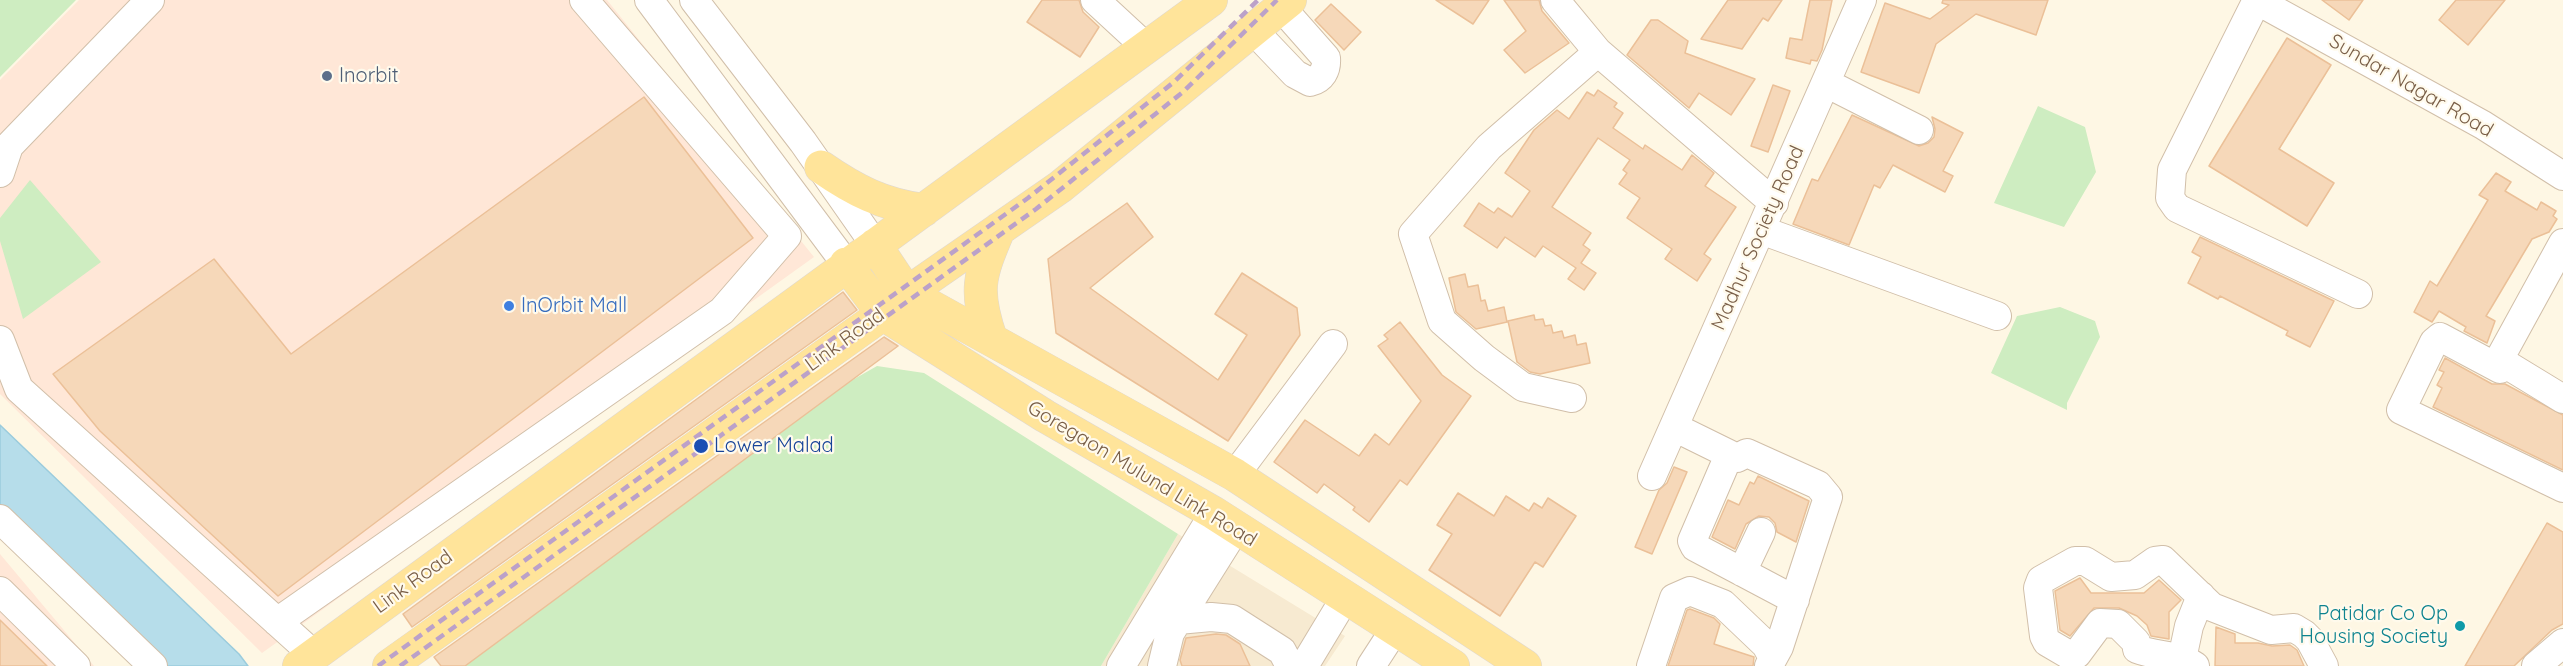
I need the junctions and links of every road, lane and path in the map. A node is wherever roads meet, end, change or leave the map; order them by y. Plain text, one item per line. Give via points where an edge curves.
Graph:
1 (150, 0) edge
2 (584, 0) edge
3 (649, 0) edge
4 (694, 0) edge
5 (1095, 0) edge
6 (1211, 0) edge
7 (1555, 0) edge
8 (1862, 0) edge
9 (2269, 2) edge
10 (1286, 4) edge
11 (1253, 30) junction
12 (1147, 48) junction
13 (1598, 52) junction
14 (709, 79) junction
15 (1827, 83) junction
16 (675, 106) junction
17 (1919, 130) dead end
18 (821, 167) junction
19 (0, 173) edge
20 (2563, 176) edge
21 (791, 190) junction
22 (1774, 203) junction
23 (924, 210) junction
24 (999, 230) junction
25 (1761, 230) junction
26 (2563, 243) edge
27 (874, 245) junction
28 (846, 264) junction
29 (908, 293) junction
30 (2358, 294) dead end
31 (883, 314) junction
32 (1996, 316) dead end
33 (991, 339) junction
34 (0, 340) edge
35 (1333, 344) dead end
36 (2504, 363) junction
37 (1572, 398) dead end
38 (2563, 399) edge
39 (1674, 427) junction
40 (1729, 455) junction
41 (1235, 475) junction
42 (1652, 477) dead end
43 (2563, 488) edge
44 (0, 519) edge
45 (1225, 521) junction
46 (1761, 532) dead end
47 (1212, 558) junction
48 (1742, 572) junction
49 (0, 591) edge
50 (2201, 596) junction
51 (1345, 598) junction
52 (1795, 600) junction
53 (1178, 612) junction
54 (277, 622) junction
55 (1395, 629) junction
56 (1135, 639) junction
57 (2563, 643) edge
58 (2140, 658) edge
59 (307, 661) edge
60 (1771, 662) edge
61 (2189, 663) edge
62 (1520, 664) edge
63 (150, 665) edge
64 (76, 666) edge
65 (389, 666) edge
66 (1121, 666) edge
67 (1143, 666) edge
68 (1162, 666) edge
69 (1290, 666) edge
70 (1304, 666) edge
71 (1371, 666) edge
72 (1453, 666) edge
73 (1651, 666) edge
74 (2324, 666) edge
75 (2536, 666) edge

1 - 19 street via 9,146
2 - 16 street
3 - 14 street
4 - 18 street
5 - 12 street
6 - 12 main road
7 - 13 street
8 - 15 street, Madhur Society Road
9 - 20 street, Sundar Nagar Road via 2483,125
9 - 30 street via 2172,170 2170,198 2177,208
10 - 11 main road, Link Road
10 - 11 street via 1326,58 1323,75 1317,80 1310,82 1295,74
11 - 24 main road, Link Road via 1060,187
12 - 23 main road
13 - 22 street
13 - 37 street via 1489,147 1413,234 1442,321 1522,387
14 - 16 street
14 - 21 street
15 - 17 street
15 - 22 street, Madhur Society Road
16 - 54 street via 787,236 722,310
18 - 21 street
18 - 23 main road via 877,201
18 - 27 street
21 - 28 street
22 - 25 street, Madhur Society Road
23 - 27 main road
24 - 29 main road, Link Road
24 - 33 main road via 981,272 980,297
25 - 32 street
25 - 39 street, Madhur Society Road
26 - 36 street via 2504,349
27 - 28 main road, Link Road
27 - 29 main road
28 - 31 main road, Goregaon Mulund Link Road
28 - 59 main road, Link Road
29 - 31 main road, Link Road
29 - 33 main road, Goregaon Mulund Link Road
31 - 45 main road, Goregaon Mulund Link Road via 1045,417
31 - 65 main road, Link Road
33 - 41 main road, Goregaon Mulund Link Road
34 - 54 street via 19,389
35 - 41 street
36 - 38 street
36 - 43 street via 2500,369 2440,337 2401,410
39 - 40 street
39 - 42 street, Madhur Society Road
40 - 48 street via 1692,541 1695,547
40 - 52 street via 1737,458 1747,453 1818,485 1828,498
41 - 62 main road, Goregaon Mulund Link Road
44 - 63 street
45 - 47 street
45 - 51 main road, Goregaon Mulund Link Road
46 - 48 street
47 - 53 street
47 - 56 street
48 - 52 street
49 - 64 street
50 - 58 street via 2163,560 2155,561 2135,576 2111,577 2085,561 2074,561 2041,580 2038,588 2047,642 2071,656 2077,654 2100,623 2118,624 2136,642
50 - 61 street via 2189,626
50 - 74 street via 2212,607 2271,630 2294,628 2310,640
51 - 55 main road, Goregaon Mulund Link Road
51 - 70 street
52 - 60 street
53 - 68 street
53 - 69 street via 1232,619 1282,651
54 - 59 street
55 - 71 street
55 - 72 main road, Goregaon Mulund Link Road
56 - 66 street
56 - 67 street
57 - 75 street
58 - 61 street via 2171,654
60 - 73 street via 1766,645 1723,604 1690,591 1674,598

